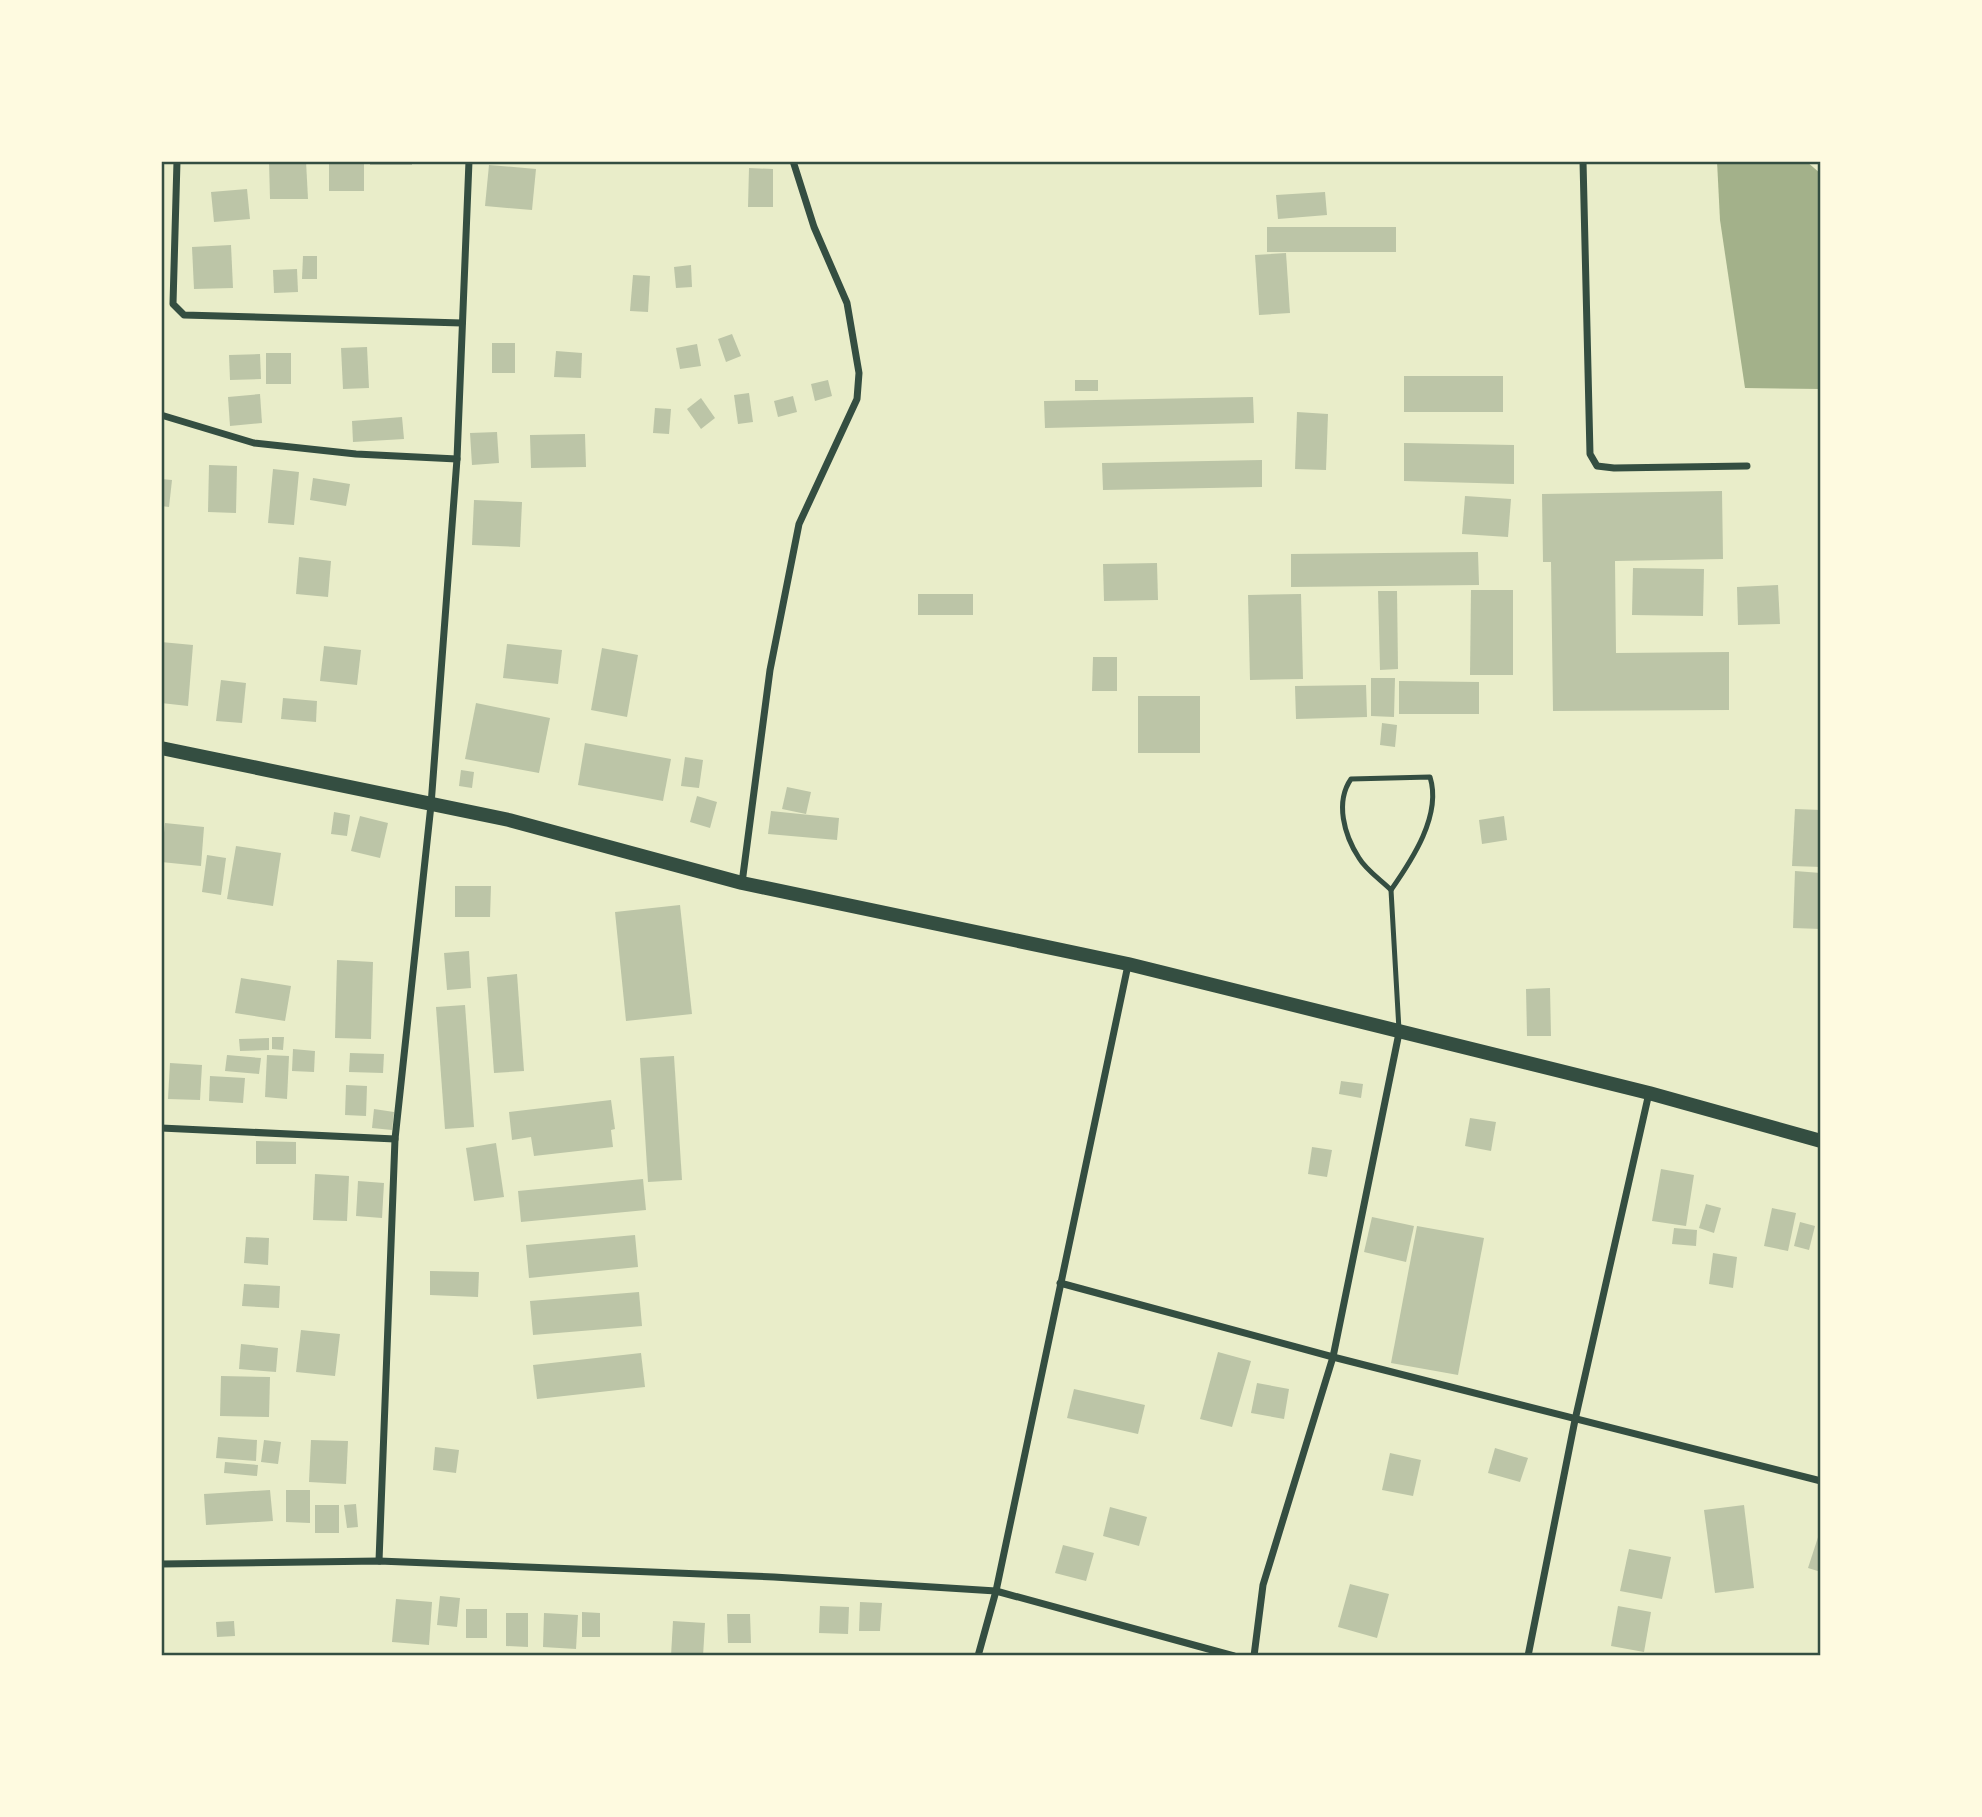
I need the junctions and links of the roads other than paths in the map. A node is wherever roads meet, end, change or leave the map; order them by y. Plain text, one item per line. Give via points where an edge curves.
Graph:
1 (177, 161) edge
2 (469, 161) edge
3 (793, 161) edge
4 (1583, 161) edge
5 (462, 323) junction
6 (161, 415) edge
7 (457, 459) junction
8 (1747, 466) dead end
9 (161, 748) edge
10 (431, 804) junction
11 (742, 883) junction
12 (1391, 890) junction
13 (1128, 964) junction
14 (1399, 1034) junction
15 (1649, 1093) junction
16 (161, 1128) edge
17 (395, 1139) junction
18 (1821, 1141) edge
19 (1060, 1283) junction
20 (1333, 1357) junction
21 (1576, 1420) junction
22 (1821, 1481) edge
23 (379, 1561) junction
24 (161, 1564) edge
25 (996, 1591) junction
26 (978, 1656) edge
27 (1234, 1656) edge
28 (1254, 1656) edge
29 (1528, 1656) edge

1 - 5 street via 173,304 184,315
2 - 5 street
3 - 11 street via 814,227 847,303 859,373 857,399 799,524 770,670
4 - 8 street via 1590,454 1597,466 1614,468
5 - 7 street
6 - 7 street via 254,443
7 - 10 street
9 - 10 main road
10 - 11 main road via 509,820
10 - 17 street
11 - 13 main road
12 - 12 lane via 1425,829 1433,788 1430,777 1351,779 1343,790 1343,822 1359,859
12 - 14 lane
13 - 14 main road
13 - 19 street
14 - 15 main road
14 - 20 street
15 - 18 main road
15 - 21 street
16 - 17 street
17 - 23 street
19 - 20 street
19 - 25 street
20 - 21 street
20 - 28 street via 1263,1585
21 - 22 street
21 - 29 street
23 - 24 street
23 - 25 street
25 - 26 street
25 - 27 street

